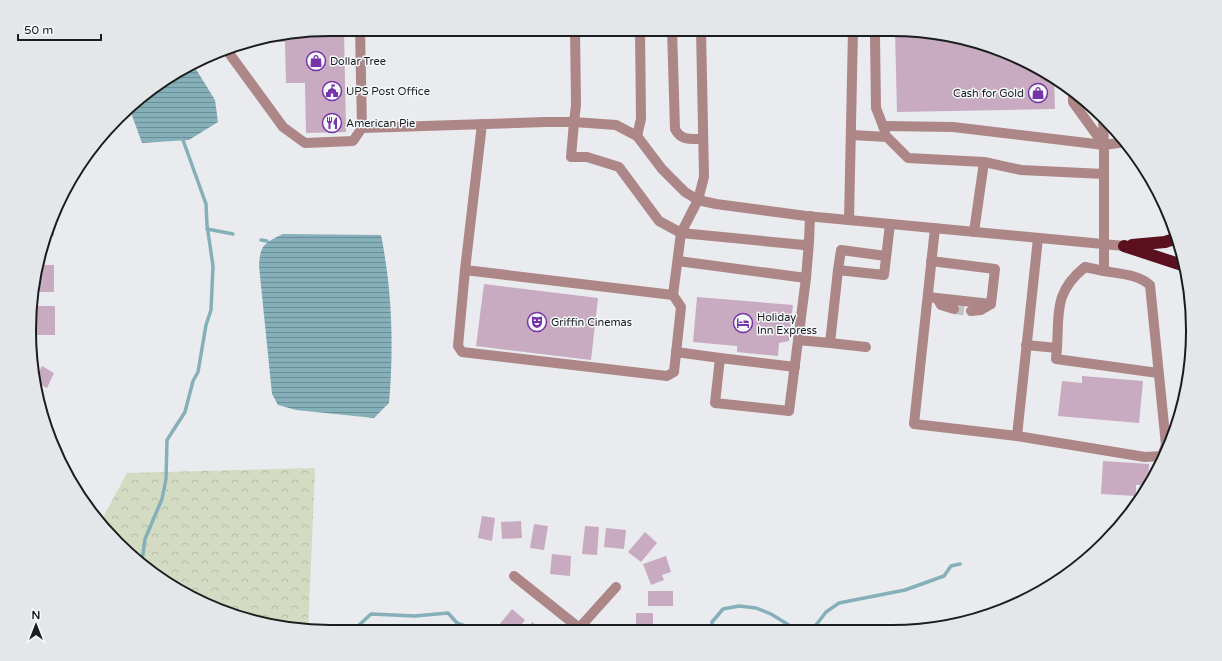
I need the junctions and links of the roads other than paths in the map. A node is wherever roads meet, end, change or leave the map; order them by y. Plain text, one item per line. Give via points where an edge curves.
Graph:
1 (360, 36) edge
2 (575, 36) edge
3 (640, 36) edge
4 (672, 36) edge
5 (701, 36) edge
6 (853, 36) edge
7 (875, 37) dead end
8 (230, 54) edge
9 (1073, 99) edge
10 (574, 122) junction
11 (482, 124) junction
12 (883, 126) junction
13 (1103, 126) edge
14 (362, 128) junction
15 (852, 135) junction
16 (637, 136) junction
17 (887, 137) junction
18 (702, 139) junction
19 (1119, 143) edge
20 (1104, 145) junction
21 (984, 162) junction
22 (1104, 174) junction
23 (698, 200) junction
24 (810, 216) junction
25 (849, 220) junction
26 (890, 224) junction
27 (935, 228) junction
28 (974, 232) junction
29 (682, 233) junction
30 (1038, 238) junction
31 (1171, 240) edge
32 (809, 242) junction
33 (1165, 242) junction
34 (1172, 243) edge
35 (1104, 244) junction
36 (1124, 246) junction
37 (886, 256) junction
38 (678, 261) junction
39 (931, 261) junction
40 (1178, 264) edge
41 (465, 270) junction
42 (838, 270) junction
43 (1104, 271) junction
44 (806, 278) junction
45 (673, 295) junction
46 (932, 297) junction
47 (992, 304) junction
48 (954, 309) tunnel mouth
49 (971, 310) tunnel mouth
50 (798, 340) junction
51 (830, 343) junction
52 (1026, 345) junction
53 (866, 347) dead end
54 (1057, 348) junction
55 (676, 352) junction
56 (720, 358) junction
57 (794, 367) junction
58 (1158, 373) junction
59 (1017, 436) junction
60 (1165, 439) edge
61 (1158, 456) edge
62 (514, 576) dead end
63 (616, 587) dead end
64 (576, 625) edge
65 (584, 625) edge

1 - 14 street
2 - 10 street
3 - 16 street via 641,120
4 - 18 street via 675,129 684,139
5 - 18 street
6 - 15 street
7 - 12 street via 876,108
8 - 14 street via 283,127 305,144 353,141
9 - 20 street
10 - 11 street
10 - 16 street via 616,125
10 - 29 street via 571,157 587,157 619,167 659,221
11 - 14 street
11 - 41 street
12 - 17 street
12 - 20 street via 953,127
13 - 20 street
15 - 17 street
15 - 25 street
16 - 23 street via 662,170 685,192
17 - 21 street via 908,158
18 - 23 street via 704,177
19 - 20 street
20 - 22 street
21 - 22 street via 1021,170
21 - 28 street
22 - 35 street
23 - 24 street
23 - 29 street
24 - 25 street
24 - 32 street
25 - 26 street
26 - 27 street
26 - 37 street
27 - 28 street
27 - 39 street
28 - 30 street
29 - 32 street via 804,245
29 - 38 street
30 - 35 street
30 - 52 street
31 - 33 highway
32 - 44 street
33 - 34 highway
33 - 36 highway
35 - 36 street
35 - 43 street
36 - 40 highway
37 - 42 street via 884,275
37 - 42 street via 841,250
38 - 44 street
38 - 45 street
39 - 46 street
39 - 47 street via 995,269
41 - 45 street
41 - 55 street via 458,346 462,352 667,376 674,372
42 - 51 street
43 - 54 street via 1085,267 1071,278 1060,299
43 - 58 street via 1143,279 1150,285
44 - 50 street
45 - 55 street via 681,307
46 - 47 street
46 - 48 street via 941,305
46 - 59 street via 914,424
47 - 49 street via 981,310
50 - 51 street
50 - 57 street
51 - 53 street
52 - 54 street
52 - 59 street
54 - 58 street via 1056,359
55 - 56 street
56 - 57 street
56 - 57 street via 715,403 789,412
58 - 60 street
59 - 61 street via 1145,457
62 - 64 street
63 - 65 street

